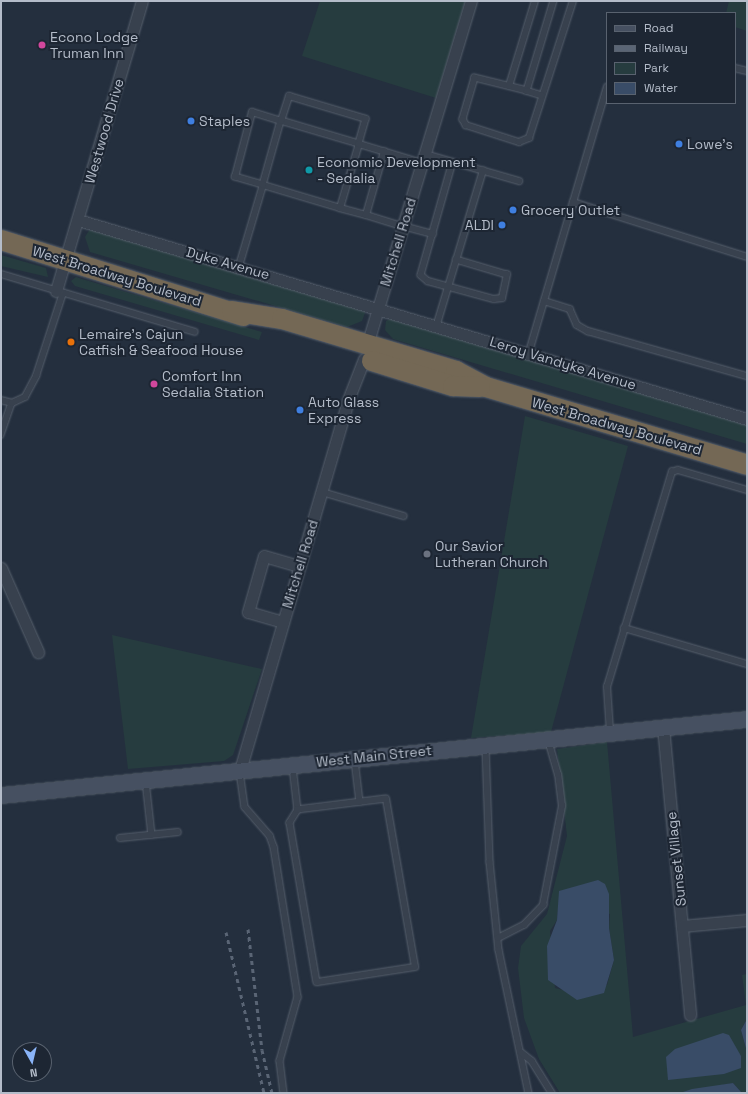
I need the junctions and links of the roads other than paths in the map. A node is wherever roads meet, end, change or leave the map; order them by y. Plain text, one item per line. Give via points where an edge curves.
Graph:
1 (142, 1) edge
2 (470, 1) edge
3 (535, 1) edge
4 (554, 1) edge
5 (573, 1) edge
6 (736, 68) edge
7 (747, 72) edge
8 (509, 86) junction
9 (606, 90) edge
10 (527, 91) junction
11 (541, 95) junction
12 (281, 121) junction
13 (359, 144) junction
14 (384, 152) junction
15 (423, 159) junction
16 (453, 162) junction
17 (482, 171) junction
18 (519, 181) dead end
19 (262, 185) junction
20 (573, 202) junction
21 (340, 208) junction
22 (366, 215) junction
23 (78, 220) junction
24 (403, 226) junction
25 (433, 234) junction
26 (1, 240) edge
27 (747, 256) edge
28 (66, 260) junction
29 (456, 260) junction
30 (239, 266) junction
31 (1, 274) edge
32 (448, 286) junction
33 (60, 292) junction
34 (544, 301) junction
35 (379, 307) junction
36 (437, 324) junction
37 (195, 332) dead end
38 (365, 352) junction
39 (529, 352) junction
40 (747, 376) edge
41 (1, 400) edge
42 (12, 403) junction
43 (747, 419) edge
44 (1, 435) edge
45 (747, 465) edge
46 (747, 490) edge
47 (322, 492) junction
48 (404, 516) dead end
49 (300, 566) junction
50 (1, 568) edge
51 (283, 622) junction
52 (624, 628) junction
53 (38, 652) dead end
54 (747, 664) edge
55 (747, 719) edge
56 (663, 727) junction
57 (610, 732) junction
58 (547, 739) junction
59 (486, 745) junction
60 (355, 758) junction
61 (293, 765) junction
62 (240, 770) junction
63 (145, 780) junction
64 (1, 794) edge
65 (360, 802) junction
66 (298, 810) junction
67 (178, 832) dead end
68 (152, 835) junction
69 (120, 838) dead end
70 (747, 920) edge
71 (682, 926) junction
72 (498, 938) junction
73 (690, 1014) dead end
74 (522, 1053) junction
75 (284, 1093) edge
76 (529, 1093) edge
77 (552, 1093) edge

1 - 23 street, Westwood Drive
2 - 15 street, Mitchell Road
3 - 8 lane
4 - 10 lane
5 - 11 lane
6 - 7 lane
8 - 10 lane
8 - 11 lane via 475,78 463,122 473,128 523,142 529,138
9 - 20 lane
10 - 11 lane
12 - 13 lane
12 - 13 lane via 289,96 366,119
12 - 19 lane
12 - 19 lane via 252,112 235,177
13 - 14 lane
13 - 21 lane
14 - 15 lane
14 - 22 lane
15 - 16 lane
15 - 24 street, Mitchell Road
16 - 17 lane
16 - 25 lane
17 - 18 lane
17 - 29 lane
19 - 21 lane
19 - 30 lane
20 - 27 lane
20 - 34 lane
21 - 22 lane
22 - 24 lane
23 - 28 street, Westwood Drive
23 - 30 street, Dyke Avenue
24 - 25 lane
24 - 35 street, Mitchell Road
25 - 32 lane via 421,275
26 - 28 highway, West Broadway Boulevard
28 - 33 street, Westwood Drive
28 - 38 highway, West Broadway Boulevard via 232,311 282,319
29 - 32 lane
29 - 32 lane via 507,275 505,294 498,300
30 - 35 street, Dyke Avenue
31 - 33 lane
32 - 36 lane
33 - 37 lane
33 - 42 lane via 36,376 25,397
34 - 39 lane
34 - 40 lane via 570,309 577,325 588,331
35 - 36 street, Leroy Vandyke Avenue
35 - 38 street, Mitchell Road
36 - 39 street, Leroy Vandyke Avenue
38 - 45 highway, West Broadway Boulevard via 456,371 486,388
38 - 47 street, Mitchell Road
39 - 43 street, Leroy Vandyke Avenue
41 - 42 lane
42 - 44 lane
46 - 52 lane via 678,470 672,472
47 - 48 lane
47 - 49 street, Mitchell Road
49 - 51 street, Mitchell Road
49 - 51 street via 264,556 248,612
50 - 53 street
51 - 62 street, Mitchell Road
52 - 54 lane
52 - 57 lane via 607,686
55 - 56 main road, West Main Street
56 - 57 main road, West Main Street
56 - 71 street, Sunset Village
57 - 58 main road, West Main Street
58 - 59 main road, West Main Street
58 - 72 lane via 558,775 562,806 544,905 524,925
59 - 60 main road, West Main Street
59 - 72 lane via 490,862
60 - 61 main road, West Main Street
60 - 65 lane
61 - 62 main road, West Main Street
61 - 66 lane
62 - 63 main road, West Main Street
62 - 75 lane via 245,807 270,836 274,847 298,997 280,1061
63 - 64 main road, West Main Street
63 - 68 lane
65 - 66 lane
65 - 66 lane via 386,799 415,967 317,982 290,823
67 - 68 lane
68 - 69 lane
70 - 71 street, Sunset Village
71 - 73 street
72 - 74 lane
74 - 76 lane
74 - 77 lane via 532,1061

